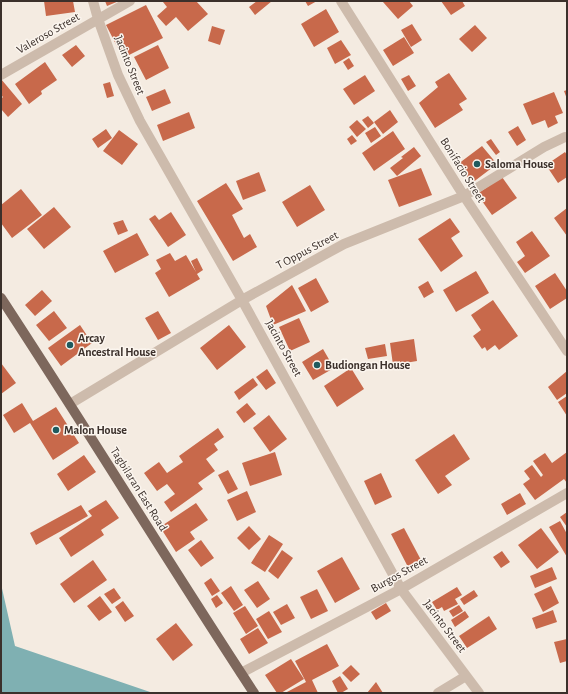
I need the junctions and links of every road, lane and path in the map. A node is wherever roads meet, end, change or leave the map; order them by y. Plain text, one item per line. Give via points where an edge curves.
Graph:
1 (93, 1) edge
2 (130, 1) edge
3 (341, 1) edge
4 (98, 19) junction
5 (1, 75) edge
6 (565, 137) dead end
7 (464, 196) junction
8 (1, 298) edge
9 (242, 300) junction
10 (567, 351) edge
11 (70, 404) junction
12 (567, 493) edge
13 (401, 589) junction
14 (241, 673) junction
15 (466, 676) junction
16 (254, 693) edge
17 (438, 693) edge
18 (479, 693) edge

1 - 4 street, Jacinto Street
2 - 4 street, Valeroso Street
3 - 7 street, Bonifacio Street
4 - 5 street, Valeroso Street
4 - 9 street, Jacinto Street via 118,75 140,121
6 - 7 street, T Oppus Street
7 - 9 street, T Oppus Street via 344,244
7 - 10 street, Bonifacio Street
8 - 11 main road, Tagbilaran East Road
9 - 11 street, T Oppus Street
9 - 13 street, Jacinto Street
11 - 14 main road, Tagbilaran East Road
12 - 13 street, Burgos Street
13 - 14 street, Burgos Street
13 - 15 street, Jacinto Street
14 - 16 main road, Tagbilaran East Road
15 - 17 street
15 - 18 street, Jacinto Street

